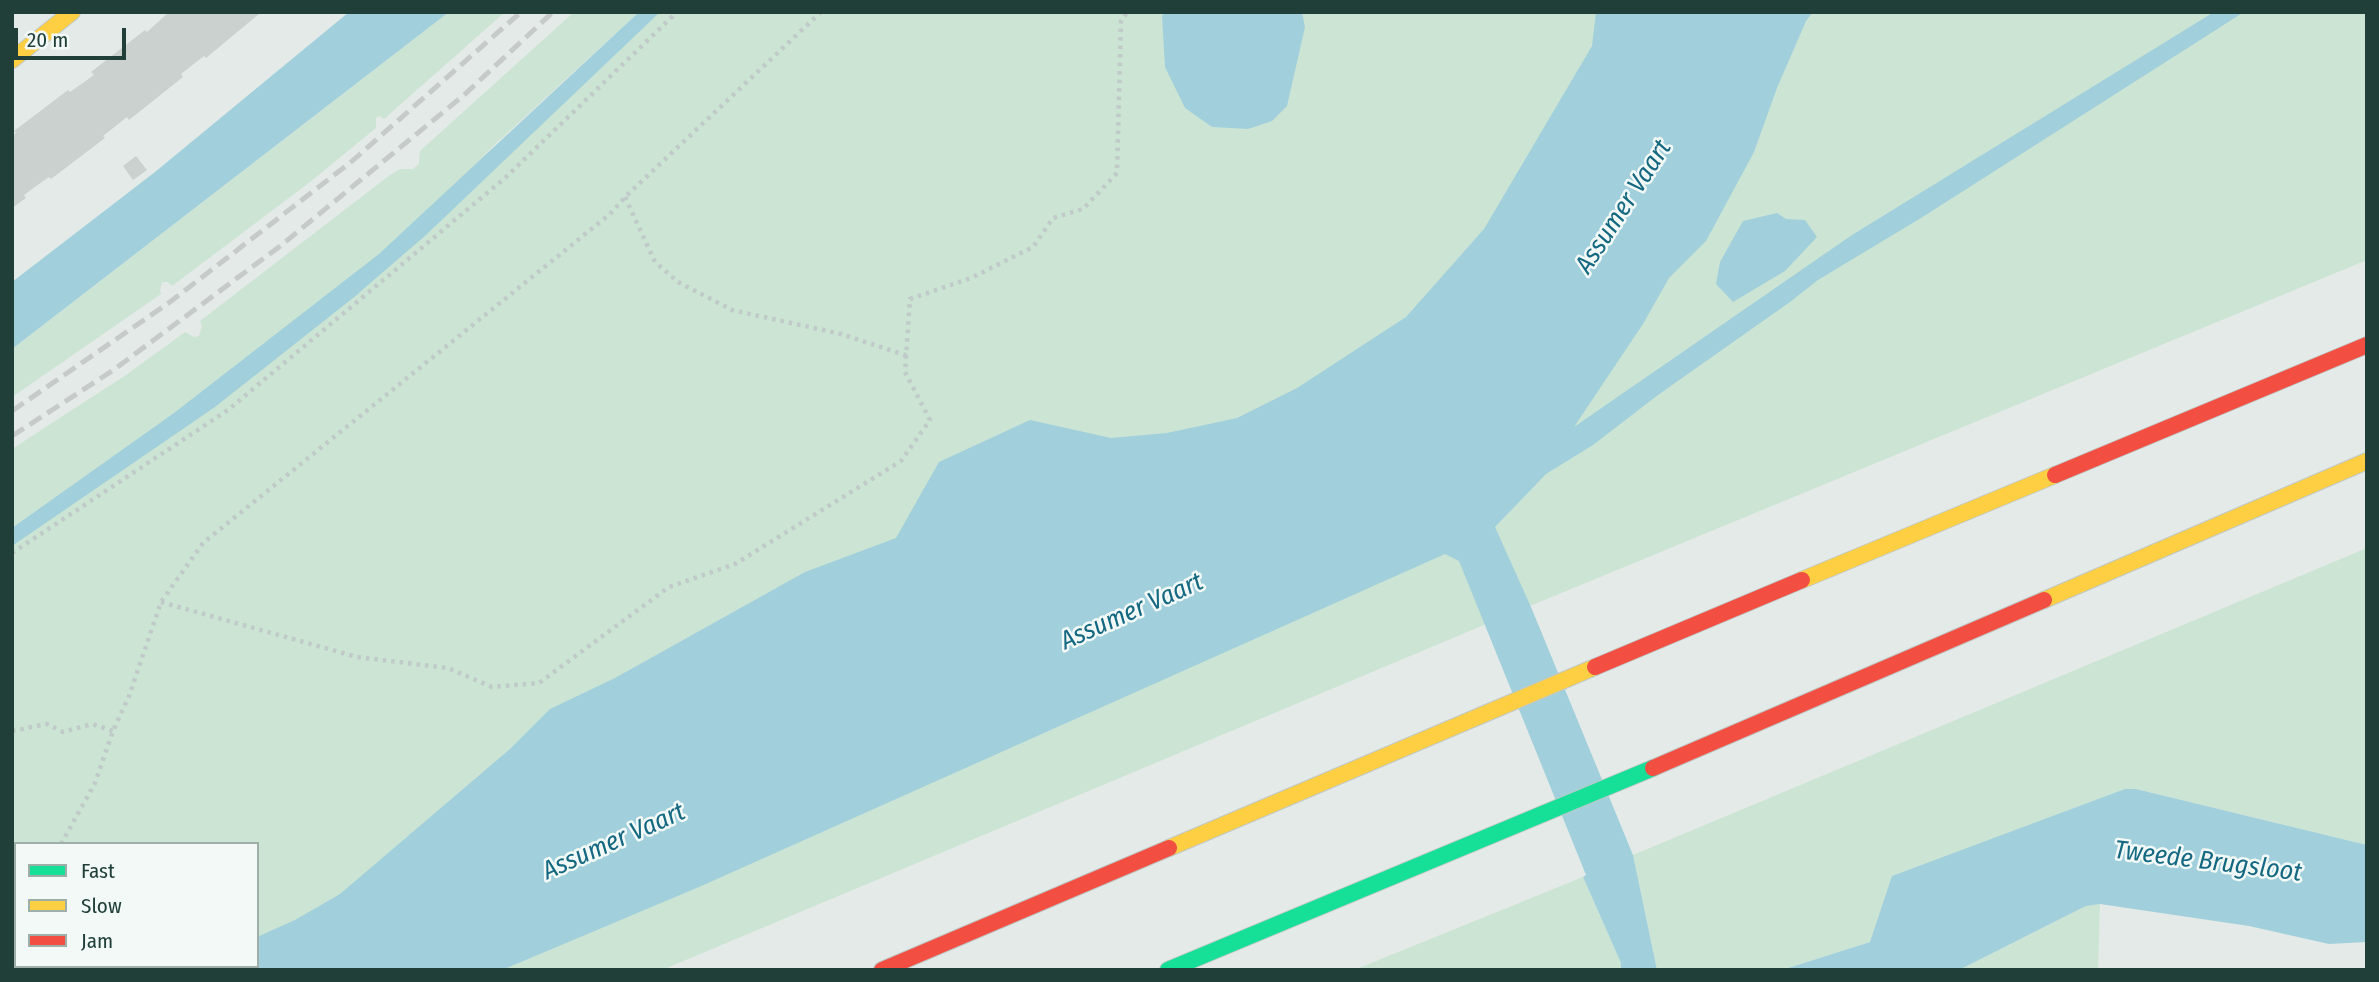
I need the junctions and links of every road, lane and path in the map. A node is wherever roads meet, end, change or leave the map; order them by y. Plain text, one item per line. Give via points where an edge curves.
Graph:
1 (72, 12) edge
2 (677, 12) edge
3 (821, 12) edge
4 (1127, 12) edge
5 (12, 60) edge
6 (625, 197) junction
7 (2367, 345) edge
8 (908, 356) junction
9 (2367, 461) edge
10 (12, 554) edge
11 (162, 602) junction
12 (12, 731) edge
13 (113, 731) junction
14 (62, 842) edge
15 (882, 970) edge
16 (1168, 970) edge

1 - 5 main road
2 - 10 path via 505,177 228,410
3 - 6 path
4 - 8 path via 1121,21 1117,173 1083,209 1053,218 1033,247 971,278 910,299
6 - 8 path via 655,262 678,282 732,310 841,334
6 - 11 path via 600,223 202,543
7 - 15 main road
8 - 11 path via 905,372 930,421 901,461 734,564 669,587 539,683 492,687 448,668 357,657
9 - 16 main road via 1706,746
11 - 13 path
12 - 13 path via 47,724 63,732 92,724
13 - 14 path via 95,783

